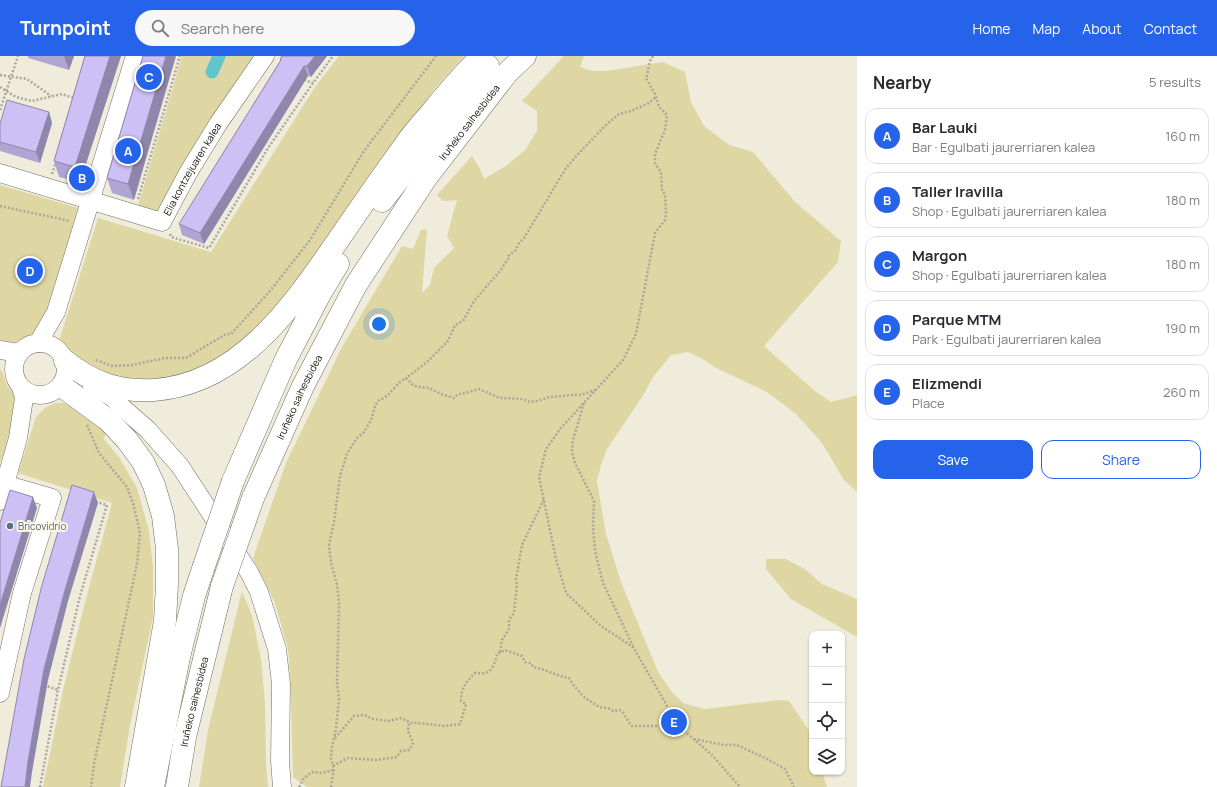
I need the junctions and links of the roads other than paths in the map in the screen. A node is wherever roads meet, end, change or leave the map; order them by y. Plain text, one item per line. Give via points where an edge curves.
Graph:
1 (135, 56) edge
2 (265, 56) edge
3 (482, 56) edge
4 (496, 56) edge
5 (525, 56) edge
6 (0, 173) edge
7 (91, 201) junction
8 (56, 312) junction
9 (38, 343) junction
10 (0, 350) edge
11 (19, 353) junction
12 (0, 358) edge
13 (60, 377) junction
14 (18, 381) junction
15 (18, 438) junction
16 (2, 489) edge
17 (194, 596) junction
18 (213, 620) junction
19 (156, 672) junction
20 (0, 693) edge
21 (136, 787) edge
22 (153, 787) edge
23 (177, 787) edge
24 (191, 787) edge
25 (282, 787) edge

1 - 7 street
2 - 7 street, Elia kontzejuaren kalea via 218,124 162,222
3 - 13 highway via 461,76 406,143 312,278 267,333 248,350 223,368 196,382 170,389 140,391 119,388 99,383 79,372
4 - 17 highway, Iruñeko saihesbidea, bridge via 358,231 321,292 286,359 233,481
5 - 18 highway, Iruñeko saihesbidea, bridge via 507,73 426,178 356,285 303,386 253,498 222,586
6 - 7 street, Elia kontzejuaren kalea
7 - 8 street
8 - 9 street
8 - 13 street
9 - 11 street via 28,346
9 - 13 street via 56,348
10 - 11 street
11 - 14 street via 14,364
12 - 14 street
13 - 14 street via 30,393
13 - 15 street via 30,413
13 - 19 highway via 123,435 144,462 154,485 163,516 167,584 165,621
13 - 25 street via 88,394 124,409 147,429 180,466 245,566 259,592 277,649 281,684
14 - 15 street via 24,398
15 - 16 street
16 - 20 street via 52,498 22,593
17 - 19 highway
17 - 22 highway, Iruñeko saihesbidea
18 - 23 highway, Iruñeko saihesbidea via 185,737
18 - 24 highway
19 - 21 highway

